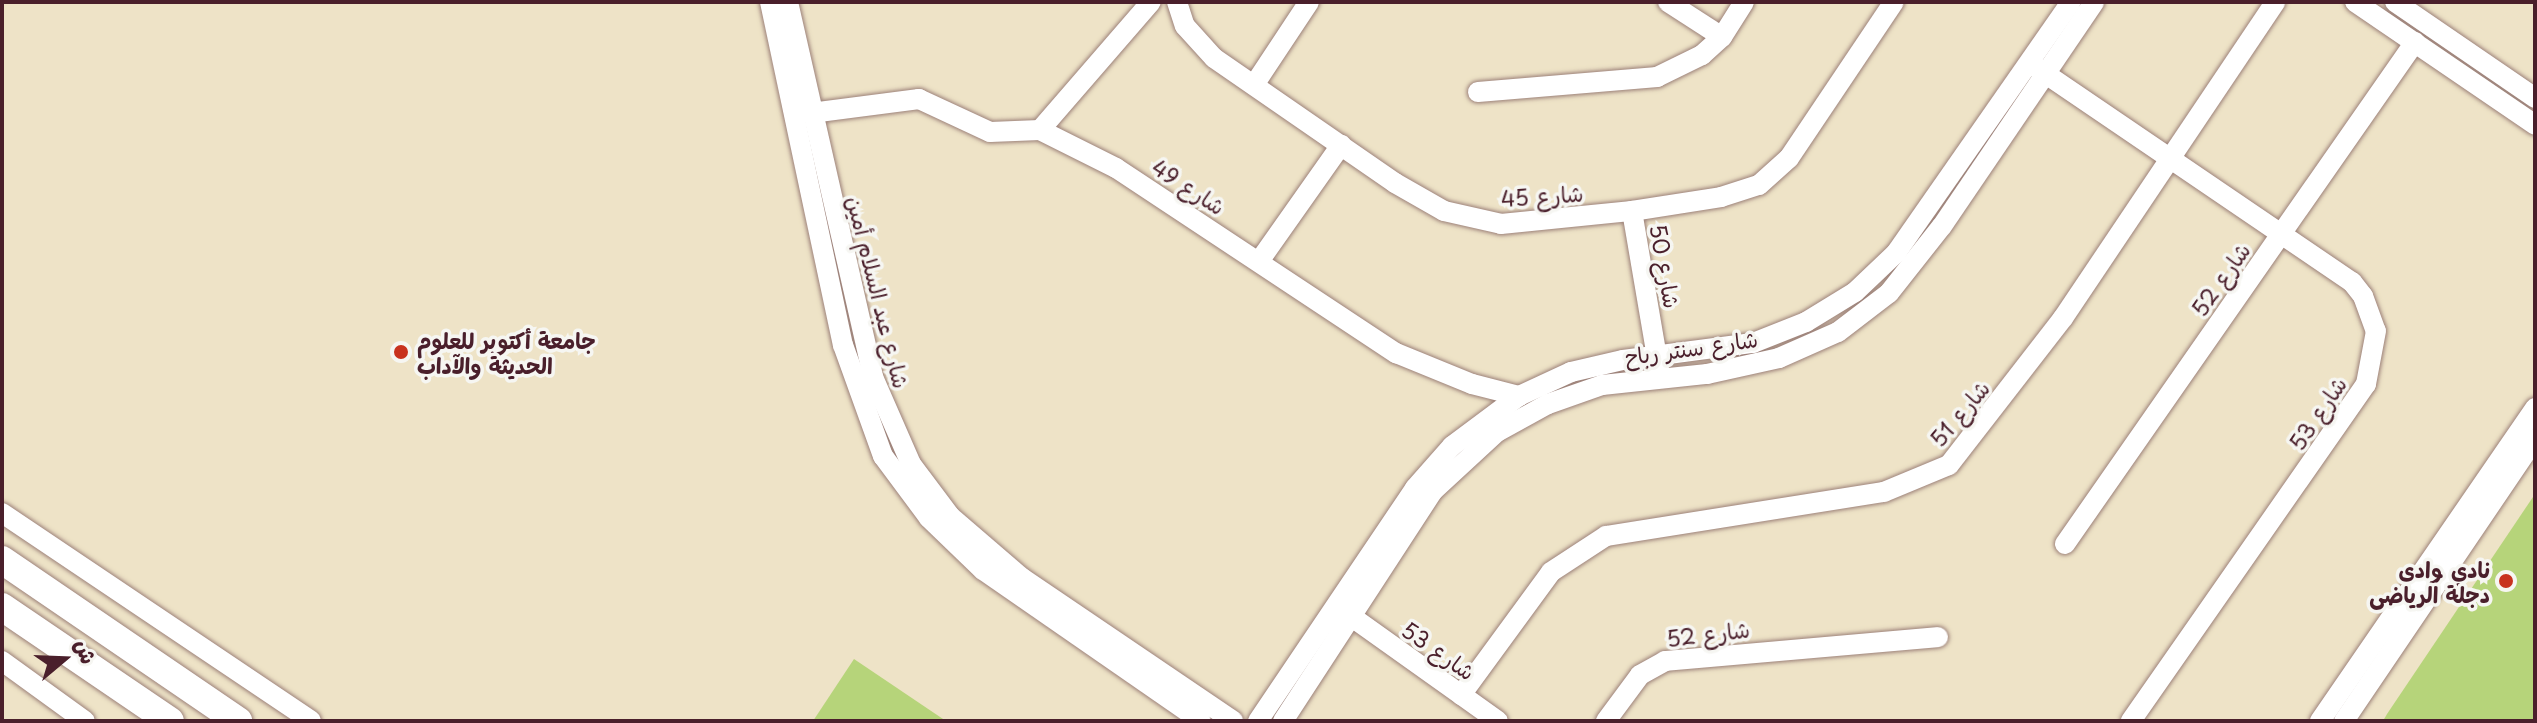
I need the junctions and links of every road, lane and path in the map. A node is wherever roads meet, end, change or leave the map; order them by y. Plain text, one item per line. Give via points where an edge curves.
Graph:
1 (770, 2) edge
2 (788, 2) edge
3 (1151, 2) edge
4 (1177, 2) edge
5 (1309, 2) edge
6 (1668, 2) edge
7 (1744, 2) edge
8 (1894, 2) edge
9 (2071, 2) edge
10 (2094, 2) edge
11 (2275, 2) edge
12 (2355, 2) edge
13 (2395, 2) edge
14 (1722, 37) junction
15 (2415, 42) junction
16 (2038, 69) junction
17 (1254, 85) junction
18 (1478, 92) dead end
19 (2535, 98) edge
20 (811, 113) junction
21 (2535, 125) edge
22 (1040, 130) junction
23 (1341, 145) junction
24 (2170, 159) junction
25 (1632, 211) junction
26 (2281, 234) junction
27 (1260, 260) junction
28 (1657, 355) junction
29 (1660, 377) junction
30 (1519, 396) junction
31 (2535, 408) edge
32 (2535, 439) edge
33 (2, 513) edge
34 (2065, 544) dead end
35 (2, 560) edge
36 (1367, 575) junction
37 (2, 607) edge
38 (1352, 617) junction
39 (1938, 637) dead end
40 (2, 661) edge
41 (1461, 695) junction
42 (85, 721) edge
43 (170, 721) edge
44 (238, 721) edge
45 (311, 721) edge
46 (1201, 721) edge
47 (1233, 721) edge
48 (1258, 721) edge
49 (1283, 721) edge
50 (1498, 721) edge
51 (1606, 721) edge
52 (2131, 721) edge
53 (2320, 721) edge
54 (2344, 721) edge

1 - 46 street, شارع عبد السلام أمين via 843,345 853,385 883,456 929,518 983,570
2 - 20 street, شارع عبد السلام أمين
3 - 22 street
4 - 17 street, شارع 45 via 1197,44
5 - 17 street
6 - 14 street
7 - 14 street
8 - 25 street, شارع 45 via 1776,173 1741,193
9 - 16 street, شارع سنتر رباح
10 - 16 street, شارع سنتر رباح
11 - 24 street, شارع 51
12 - 15 street
13 - 19 street
14 - 18 street via 1702,55 1657,77
15 - 21 street
15 - 26 street, شارع 52
16 - 24 street, شارع 53
16 - 28 street, شارع سنتر رباح via 1896,253 1855,292 1806,322 1753,343
16 - 29 street, شارع سنتر رباح via 1910,269 1865,314 1779,358 1707,374
17 - 23 street, شارع 45
20 - 22 street, شارع 49 via 919,99 990,132
20 - 47 street, شارع عبد السلام أمين via 873,377 896,436 929,491 972,537 1022,578
22 - 27 street, شارع 49 via 1102,160
23 - 25 street, شارع 45 via 1418,197 1472,220 1530,223
23 - 27 street
24 - 26 street, شارع 53
24 - 41 street, شارع 51 via 2063,318 1949,465 1884,492 1606,536 1551,572
25 - 28 street, شارع 50
26 - 34 street, شارع 52
26 - 52 street, شارع 53 via 2352,282 2363,296 2376,331 2373,367
27 - 30 street, شارع 49 via 1403,357
28 - 29 street, شارع 50
28 - 30 street, شارع سنتر رباح via 1571,372
29 - 36 street, شارع سنتر رباح via 1575,393 1497,432 1433,491
30 - 36 street, شارع سنتر رباح via 1473,427 1433,466
31 - 53 street
32 - 54 street
33 - 45 street
35 - 44 highway
36 - 38 street, شارع سنتر رباح
36 - 48 street, شارع سنتر رباح
37 - 43 highway
38 - 41 street, شارع 53
38 - 49 street, شارع سنتر رباح
39 - 51 street, شارع 52 via 1665,661 1640,675
40 - 42 street
41 - 50 street, شارع 53

